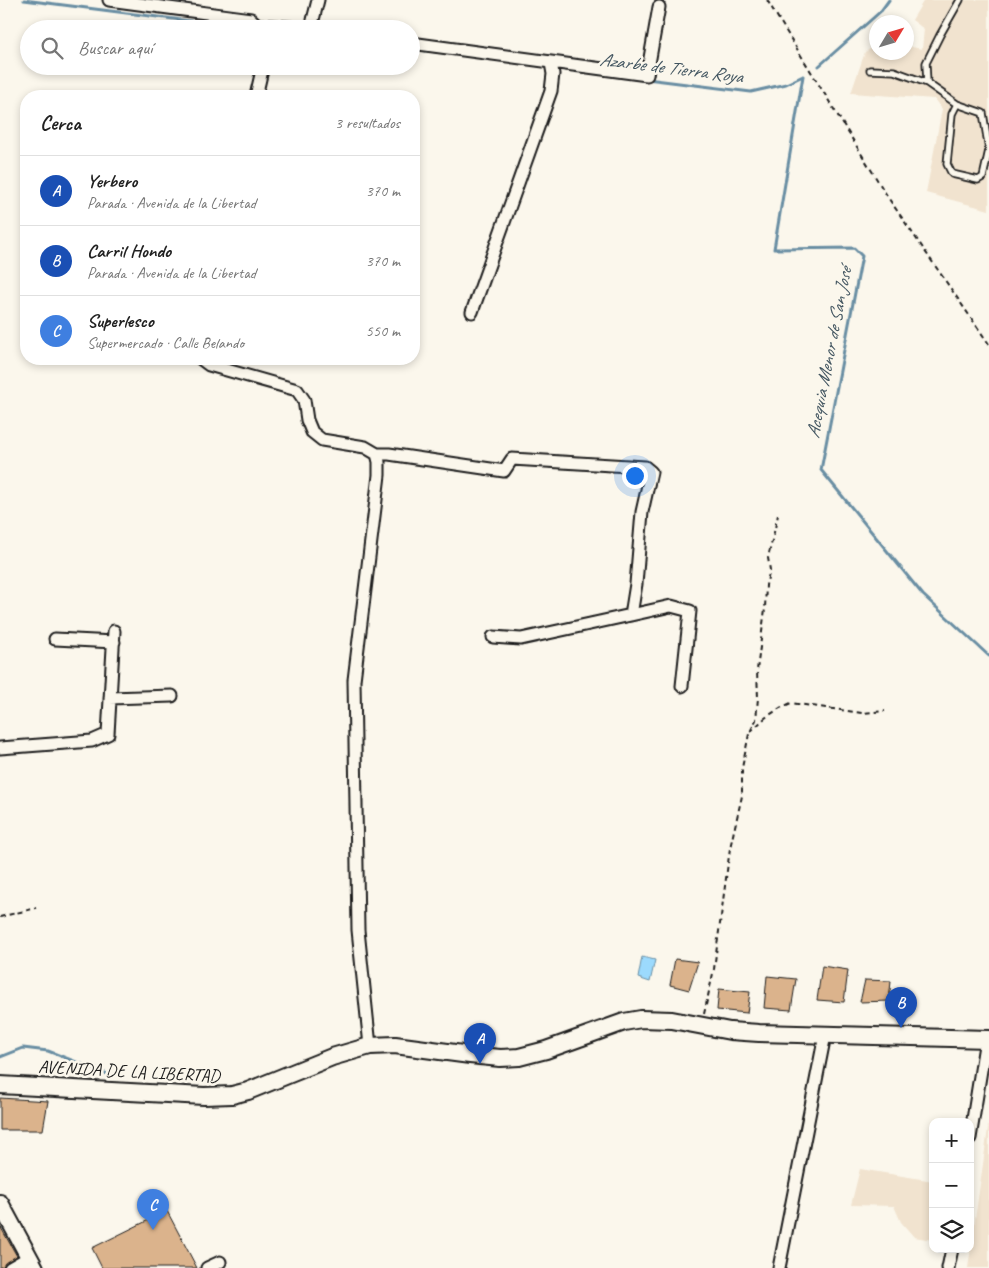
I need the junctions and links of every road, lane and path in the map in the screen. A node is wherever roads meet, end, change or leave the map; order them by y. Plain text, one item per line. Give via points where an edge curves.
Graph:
1 (109, 0) edge
2 (318, 0) edge
3 (767, 0) edge
4 (960, 0) edge
5 (659, 7) dead end
6 (253, 20) edge
7 (314, 20) edge
8 (420, 44) edge
9 (550, 63) junction
10 (870, 70) dead end
11 (261, 75) edge
12 (927, 83) junction
13 (257, 90) edge
14 (957, 104) junction
15 (472, 312) dead end
16 (989, 344) edge
17 (209, 365) edge
18 (377, 454) junction
19 (778, 515) dead end
20 (631, 615) junction
21 (493, 636) dead end
22 (55, 639) dead end
23 (682, 686) dead end
24 (172, 696) dead end
25 (110, 698) junction
26 (885, 711) dead end
27 (749, 734) junction
28 (0, 748) edge
29 (36, 908) dead end
30 (0, 917) edge
31 (701, 1026) junction
32 (825, 1036) junction
33 (988, 1039) edge
34 (370, 1046) junction
35 (0, 1085) edge
36 (974, 1118) edge
37 (0, 1203) edge
38 (951, 1253) edge
39 (220, 1262) dead end
40 (32, 1263) edge
41 (10, 1268) edge
42 (208, 1268) edge
43 (779, 1268) edge
44 (948, 1268) edge

1 - 6 street
2 - 7 street
3 - 16 path via 889,199
4 - 12 lane via 926,63
5 - 9 street via 647,75
8 - 9 street
9 - 15 street via 552,91
10 - 12 lane via 894,71
11 - 13 street
12 - 14 lane
14 - 14 lane via 952,114 947,164 952,174 978,180 983,178 989,150 983,113
17 - 18 street via 297,390 304,400 312,432 322,440 365,448
18 - 20 street via 504,471 512,459 645,466 651,472 642,512
18 - 34 street via 379,475 354,680 358,930
19 - 27 path via 768,558 770,570 757,670 756,720
20 - 21 street via 521,639
20 - 23 street via 671,606 690,611
22 - 25 street via 114,637
24 - 25 street
25 - 28 street via 108,734 92,741
26 - 27 path via 862,713 791,703 765,718
27 - 31 path via 714,968
29 - 30 path
31 - 32 main road, AVENIDA DE LA LIBERTAD via 740,1032
31 - 34 main road, AVENIDA DE LA LIBERTAD via 659,1019 633,1020 540,1052 511,1058 396,1045
32 - 33 main road, AVENIDA DE LA LIBERTAD
32 - 43 street
33 - 36 street
34 - 35 main road, AVENIDA DE LA LIBERTAD via 232,1095
37 - 40 main road
38 - 44 street
39 - 42 street
40 - 41 street

